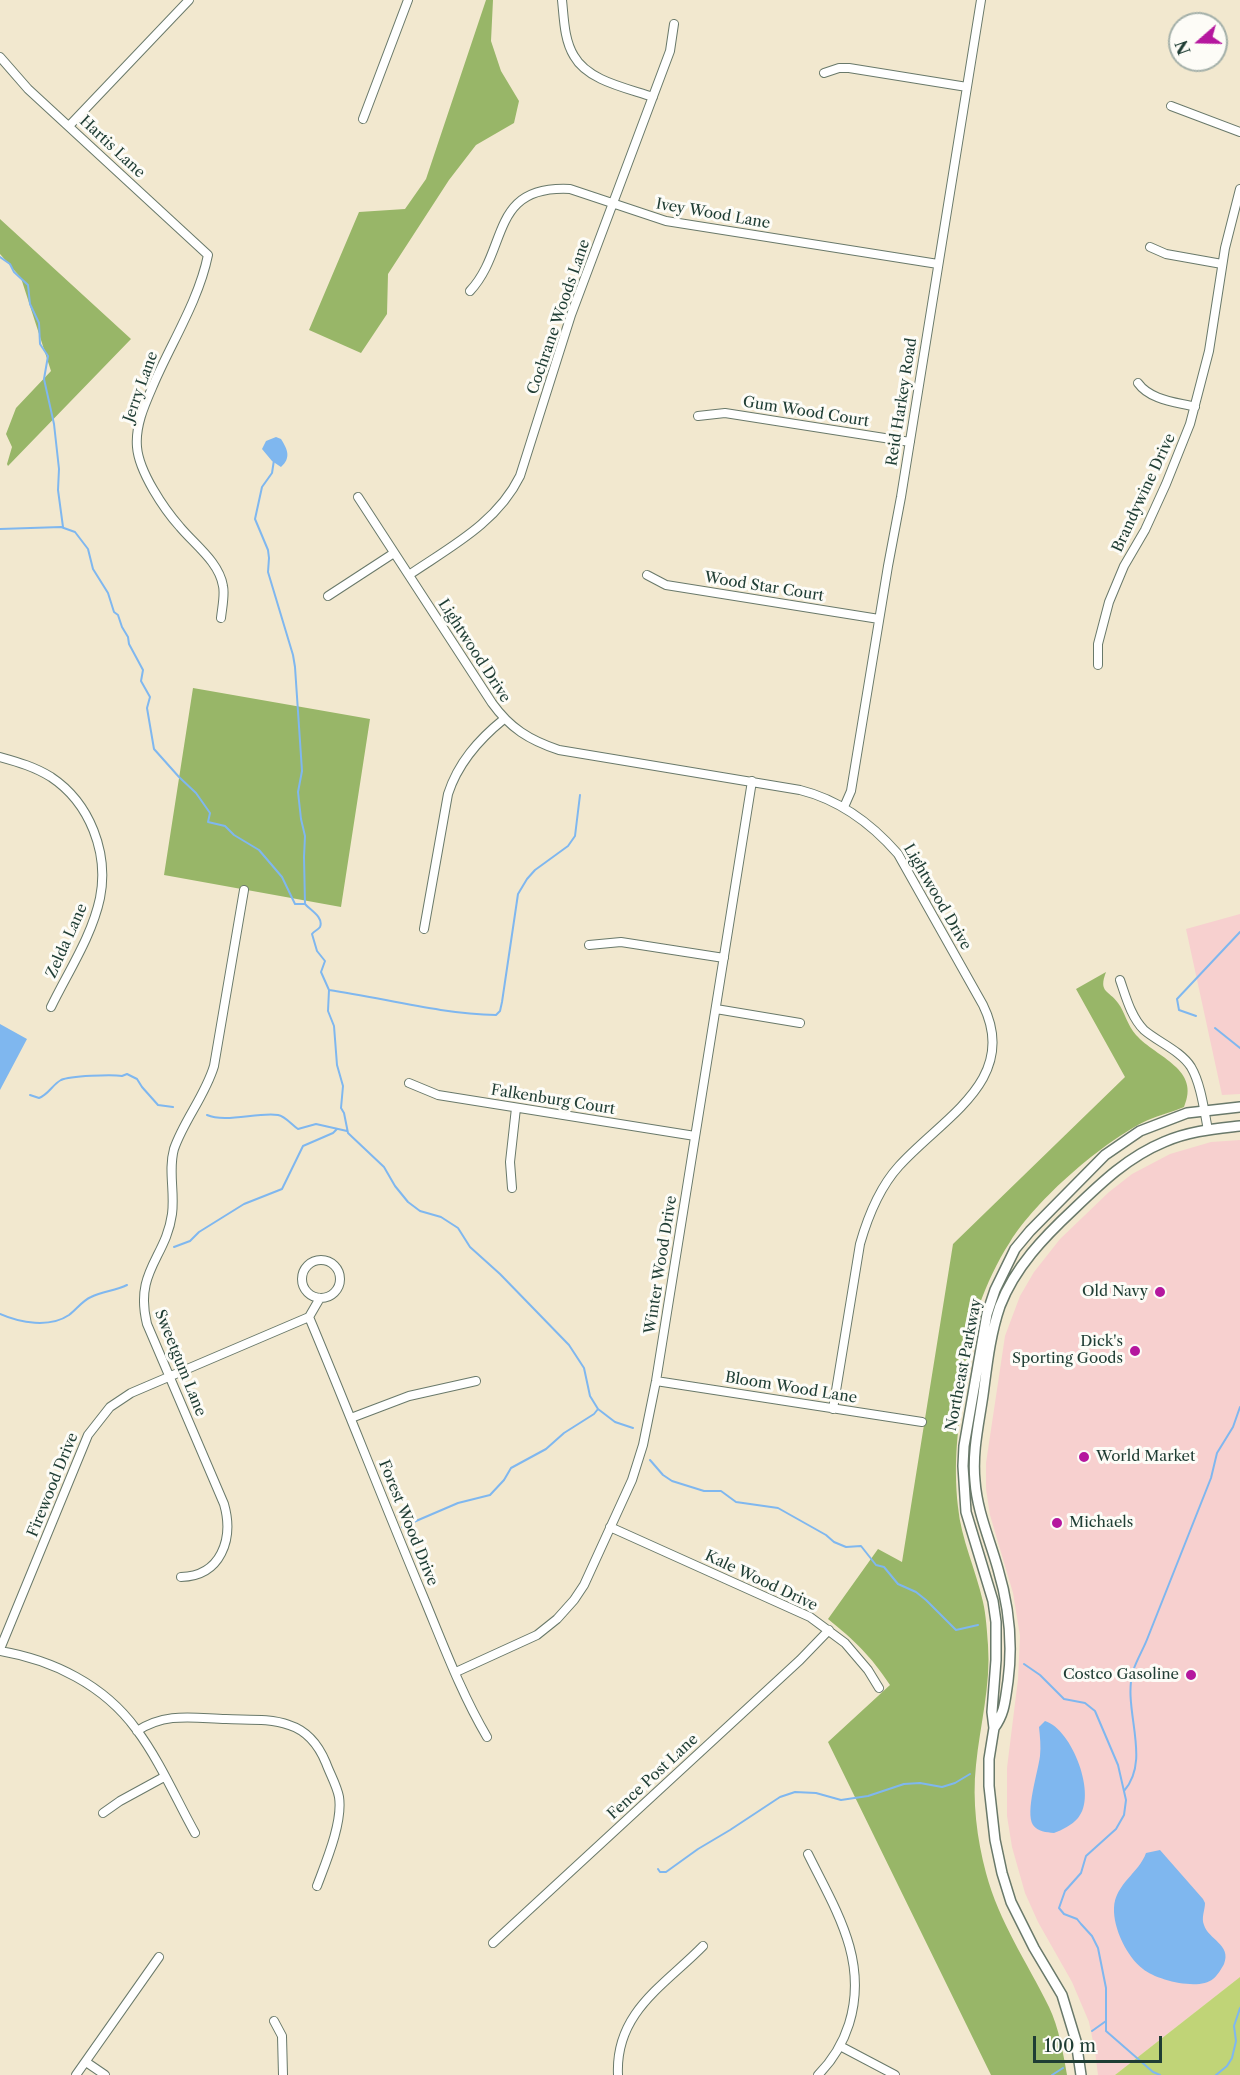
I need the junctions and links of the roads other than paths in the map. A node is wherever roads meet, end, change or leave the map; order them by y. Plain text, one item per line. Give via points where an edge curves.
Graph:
1 (189, 0) edge
2 (408, 0) edge
3 (562, 0) edge
4 (981, 0) edge
5 (674, 24) dead end
6 (0, 57) edge
7 (824, 73) dead end
8 (967, 87) junction
9 (653, 97) junction
10 (1171, 106) dead end
11 (363, 119) dead end
12 (69, 126) junction
13 (1240, 132) edge
14 (1240, 189) edge
15 (613, 204) junction
16 (1150, 247) dead end
17 (208, 255) joint
18 (938, 264) junction
19 (1222, 264) junction
20 (470, 291) dead end
21 (1138, 383) dead end
22 (1195, 407) junction
23 (698, 416) dead end
24 (910, 441) junction
25 (358, 497) dead end
26 (394, 553) junction
27 (409, 575) junction
28 (647, 575) dead end
29 (328, 597) dead end
30 (221, 618) dead end
31 (879, 619) junction
32 (1098, 665) dead end
33 (504, 719) junction
34 (0, 757) edge
35 (752, 781) junction
36 (844, 807) junction
37 (244, 890) dead end
38 (424, 929) dead end
39 (589, 945) dead end
40 (724, 958) junction
41 (1120, 980) dead end
42 (51, 1007) dead end
43 (716, 1009) junction
44 (800, 1023) dead end
45 (409, 1083) dead end
46 (1240, 1107) edge
47 (516, 1108) junction
48 (1204, 1111) junction
49 (1240, 1126) edge
50 (1208, 1130) junction
51 (695, 1136) junction
52 (513, 1188) dead end
53 (320, 1298) junction
54 (309, 1317) junction
55 (169, 1376) junction
56 (476, 1381) dead end
57 (656, 1381) junction
58 (833, 1408) junction
59 (351, 1418) junction
60 (922, 1422) dead end
61 (610, 1527) junction
62 (181, 1577) dead end
63 (829, 1630) junction
64 (0, 1650) edge
65 (456, 1672) junction
66 (879, 1688) dead end
67 (994, 1728) junction
68 (137, 1731) junction
69 (487, 1737) dead end
70 (164, 1777) junction
71 (103, 1813) dead end
72 (195, 1833) dead end
73 (808, 1854) dead end
74 (317, 1886) dead end
75 (493, 1943) dead end
76 (704, 1946) dead end
77 (159, 1957) dead end
78 (274, 2021) dead end
79 (840, 2046) junction
80 (86, 2062) junction
81 (76, 2075) edge
82 (105, 2075) edge
83 (283, 2075) edge
84 (618, 2075) edge
85 (818, 2075) edge
86 (895, 2075) edge
87 (1082, 2075) edge

1 - 12 street
2 - 11 street
3 - 9 street via 569,45 581,65 598,77
4 - 8 street, Reid Harkey Road
5 - 9 street, Cochrane Woods Lane via 670,51
6 - 12 street, Hartis Lane
7 - 8 street via 849,68
8 - 18 street, Reid Harkey Road
9 - 15 street, Cochrane Woods Lane
10 - 13 street
12 - 17 street, Hartis Lane
14 - 19 street, Brandywine Drive
15 - 18 street, Ivey Wood Lane via 666,221
15 - 20 street, Ivey Wood Lane via 570,189 531,194 510,211 480,278
15 - 27 street, Cochrane Woods Lane via 514,489 487,520
16 - 19 street via 1166,254
17 - 30 street, Jerry Lane via 199,285 144,406 137,446 142,466 158,495 179,527 220,574 224,587
18 - 24 street, Reid Harkey Road
19 - 22 street, Brandywine Drive via 1209,351
21 - 22 street via 1155,396
22 - 32 street, Brandywine Drive via 1166,484 1114,588 1098,644
23 - 24 street, Gum Wood Court via 725,413
24 - 31 street, Reid Harkey Road
25 - 26 street, Lightwood Drive
26 - 27 street, Lightwood Drive
26 - 29 street
27 - 33 street, Lightwood Drive
28 - 31 street, Wood Star Court via 666,585
31 - 36 street, Reid Harkey Road via 851,791
33 - 35 street, Lightwood Drive via 527,737 559,750
33 - 38 street via 467,755 451,783
34 - 42 street, Zelda Lane via 35,768 63,787 82,808 98,844 102,864 99,899 85,939
35 - 36 street, Lightwood Drive via 812,793
35 - 40 street, Winter Wood Drive
36 - 58 street, Lightwood Drive via 880,834 905,866 983,1005 994,1041 988,1070 976,1090 900,1166 870,1214 860,1244
37 - 55 street, Sweetgum Lane via 214,1066 207,1089 173,1152 172,1216 144,1290 147,1324
39 - 40 street via 621,942
40 - 43 street, Winter Wood Drive
41 - 48 street via 1137,1022 1191,1068
43 - 44 street
43 - 51 street, Winter Wood Drive
45 - 47 street, Falkenburg Court via 438,1095
46 - 48 street, Northeast Parkway
47 - 51 street, Falkenburg Court
47 - 52 street via 510,1162
48 - 50 street
48 - 67 street, Northeast Parkway via 1187,1113 1140,1131 1105,1155 1015,1249 994,1290 963,1466 966,1512 996,1622
49 - 50 street, Northeast Parkway
50 - 67 street, Northeast Parkway via 1167,1140 1111,1173 1030,1254 1001,1305 992,1334 975,1446 977,1499 1010,1623 1010,1666 1003,1716
51 - 57 street, Winter Wood Drive
53 - 53 street via 335,1292 340,1280 334,1265 321,1259 306,1266 302,1276 305,1290
53 - 54 street
54 - 55 street, Firewood Drive
54 - 59 street, Forest Wood Drive
55 - 62 street, Sweetgum Lane via 227,1515 227,1534 216,1562 202,1574
55 - 64 street, Firewood Drive via 131,1392 110,1407 88,1435
56 - 59 street via 408,1396
57 - 58 street, Bloom Wood Lane
57 - 61 street, Winter Wood Drive via 639,1459
58 - 60 street, Bloom Wood Lane
59 - 65 street, Forest Wood Drive
61 - 63 street, Kale Wood Drive via 799,1611
61 - 65 street, Winter Wood Drive via 584,1585 557,1619 525,1642
63 - 66 street, Kale Wood Drive via 856,1655
63 - 75 street, Fence Post Lane
64 - 68 street via 47,1664 82,1680
65 - 69 street, Forest Wood Drive
67 - 87 street, Northeast Parkway via 989,1786 1002,1873 1011,1902 1062,1995
68 - 70 street
68 - 74 street via 172,1717 264,1721 289,1725 310,1737 322,1754 339,1797 338,1817
70 - 71 street
70 - 72 street
73 - 79 street via 844,1928 853,1957 854,2004
76 - 84 street via 635,2012 621,2044
77 - 80 street
78 - 83 street via 282,2036
79 - 85 street
79 - 86 street
80 - 81 street
80 - 82 street

